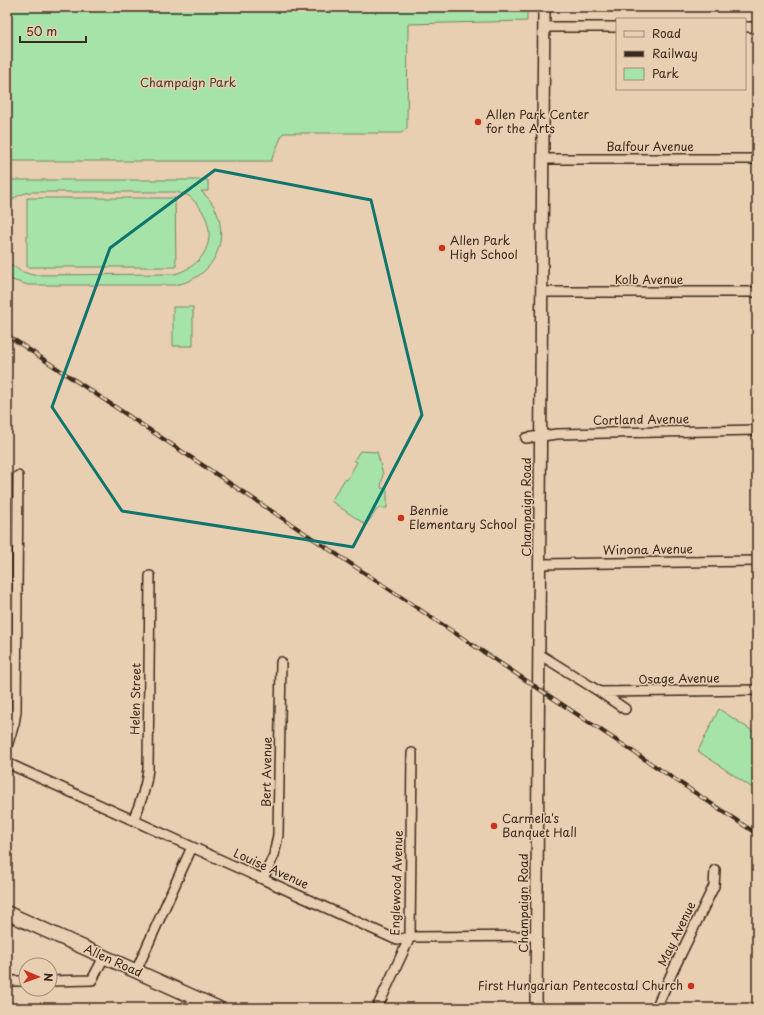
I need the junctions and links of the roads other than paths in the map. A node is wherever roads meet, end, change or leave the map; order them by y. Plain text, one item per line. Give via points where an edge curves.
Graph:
1 (544, 7) edge
2 (544, 27) junction
3 (616, 27) edge
4 (746, 27) edge
5 (757, 27) edge
6 (543, 159) junction
7 (757, 159) edge
8 (542, 292) junction
9 (757, 292) edge
10 (757, 430) edge
11 (540, 436) junction
12 (526, 438) dead end
13 (18, 476) dead end
14 (757, 561) edge
15 (540, 564) junction
16 (150, 576) dead end
17 (539, 654) junction
18 (281, 662) dead end
19 (757, 690) edge
20 (600, 692) junction
21 (625, 709) dead end
22 (7, 746) edge
23 (412, 753) dead end
24 (7, 763) edge
25 (133, 820) junction
26 (192, 847) junction
27 (716, 870) dead end
28 (263, 879) junction
29 (7, 913) edge
30 (410, 936) junction
31 (536, 936) junction
32 (104, 957) junction
33 (136, 971) junction
34 (18, 981) edge
35 (58, 981) edge
36 (7, 982) edge
37 (218, 1008) edge
38 (377, 1008) edge
39 (536, 1008) edge
40 (656, 1008) edge

1 - 2 street, Champaign Road
2 - 3 street
2 - 6 street, Champaign Road
4 - 5 street
6 - 7 street, Balfour Avenue
6 - 8 street, Champaign Road
8 - 9 street, Kolb Avenue
8 - 11 street, Champaign Road
10 - 11 street, Cortland Avenue
11 - 12 street, Cortland Avenue
11 - 15 street, Champaign Road
13 - 22 street via 16,711
14 - 15 street, Winona Avenue
15 - 17 street, Champaign Road
16 - 25 street, Helen Street via 148,769 143,795
17 - 20 street
17 - 31 street, Champaign Road
18 - 28 street, Bert Avenue via 278,835 274,855
19 - 20 street, Osage Avenue
20 - 21 street
23 - 30 street, Englewood Avenue
24 - 25 street, Louise Avenue
25 - 26 street, Louise Avenue
26 - 28 street, Louise Avenue
26 - 33 street
27 - 40 street, May Avenue via 714,886
28 - 30 street, Louise Avenue via 397,940
29 - 32 main road, Allen Road
30 - 31 street, Louise Avenue
30 - 38 street, Englewood Avenue
31 - 39 street, Champaign Road
32 - 33 main road, Allen Road
32 - 35 street via 92,980
33 - 37 main road, Allen Road
34 - 36 street

